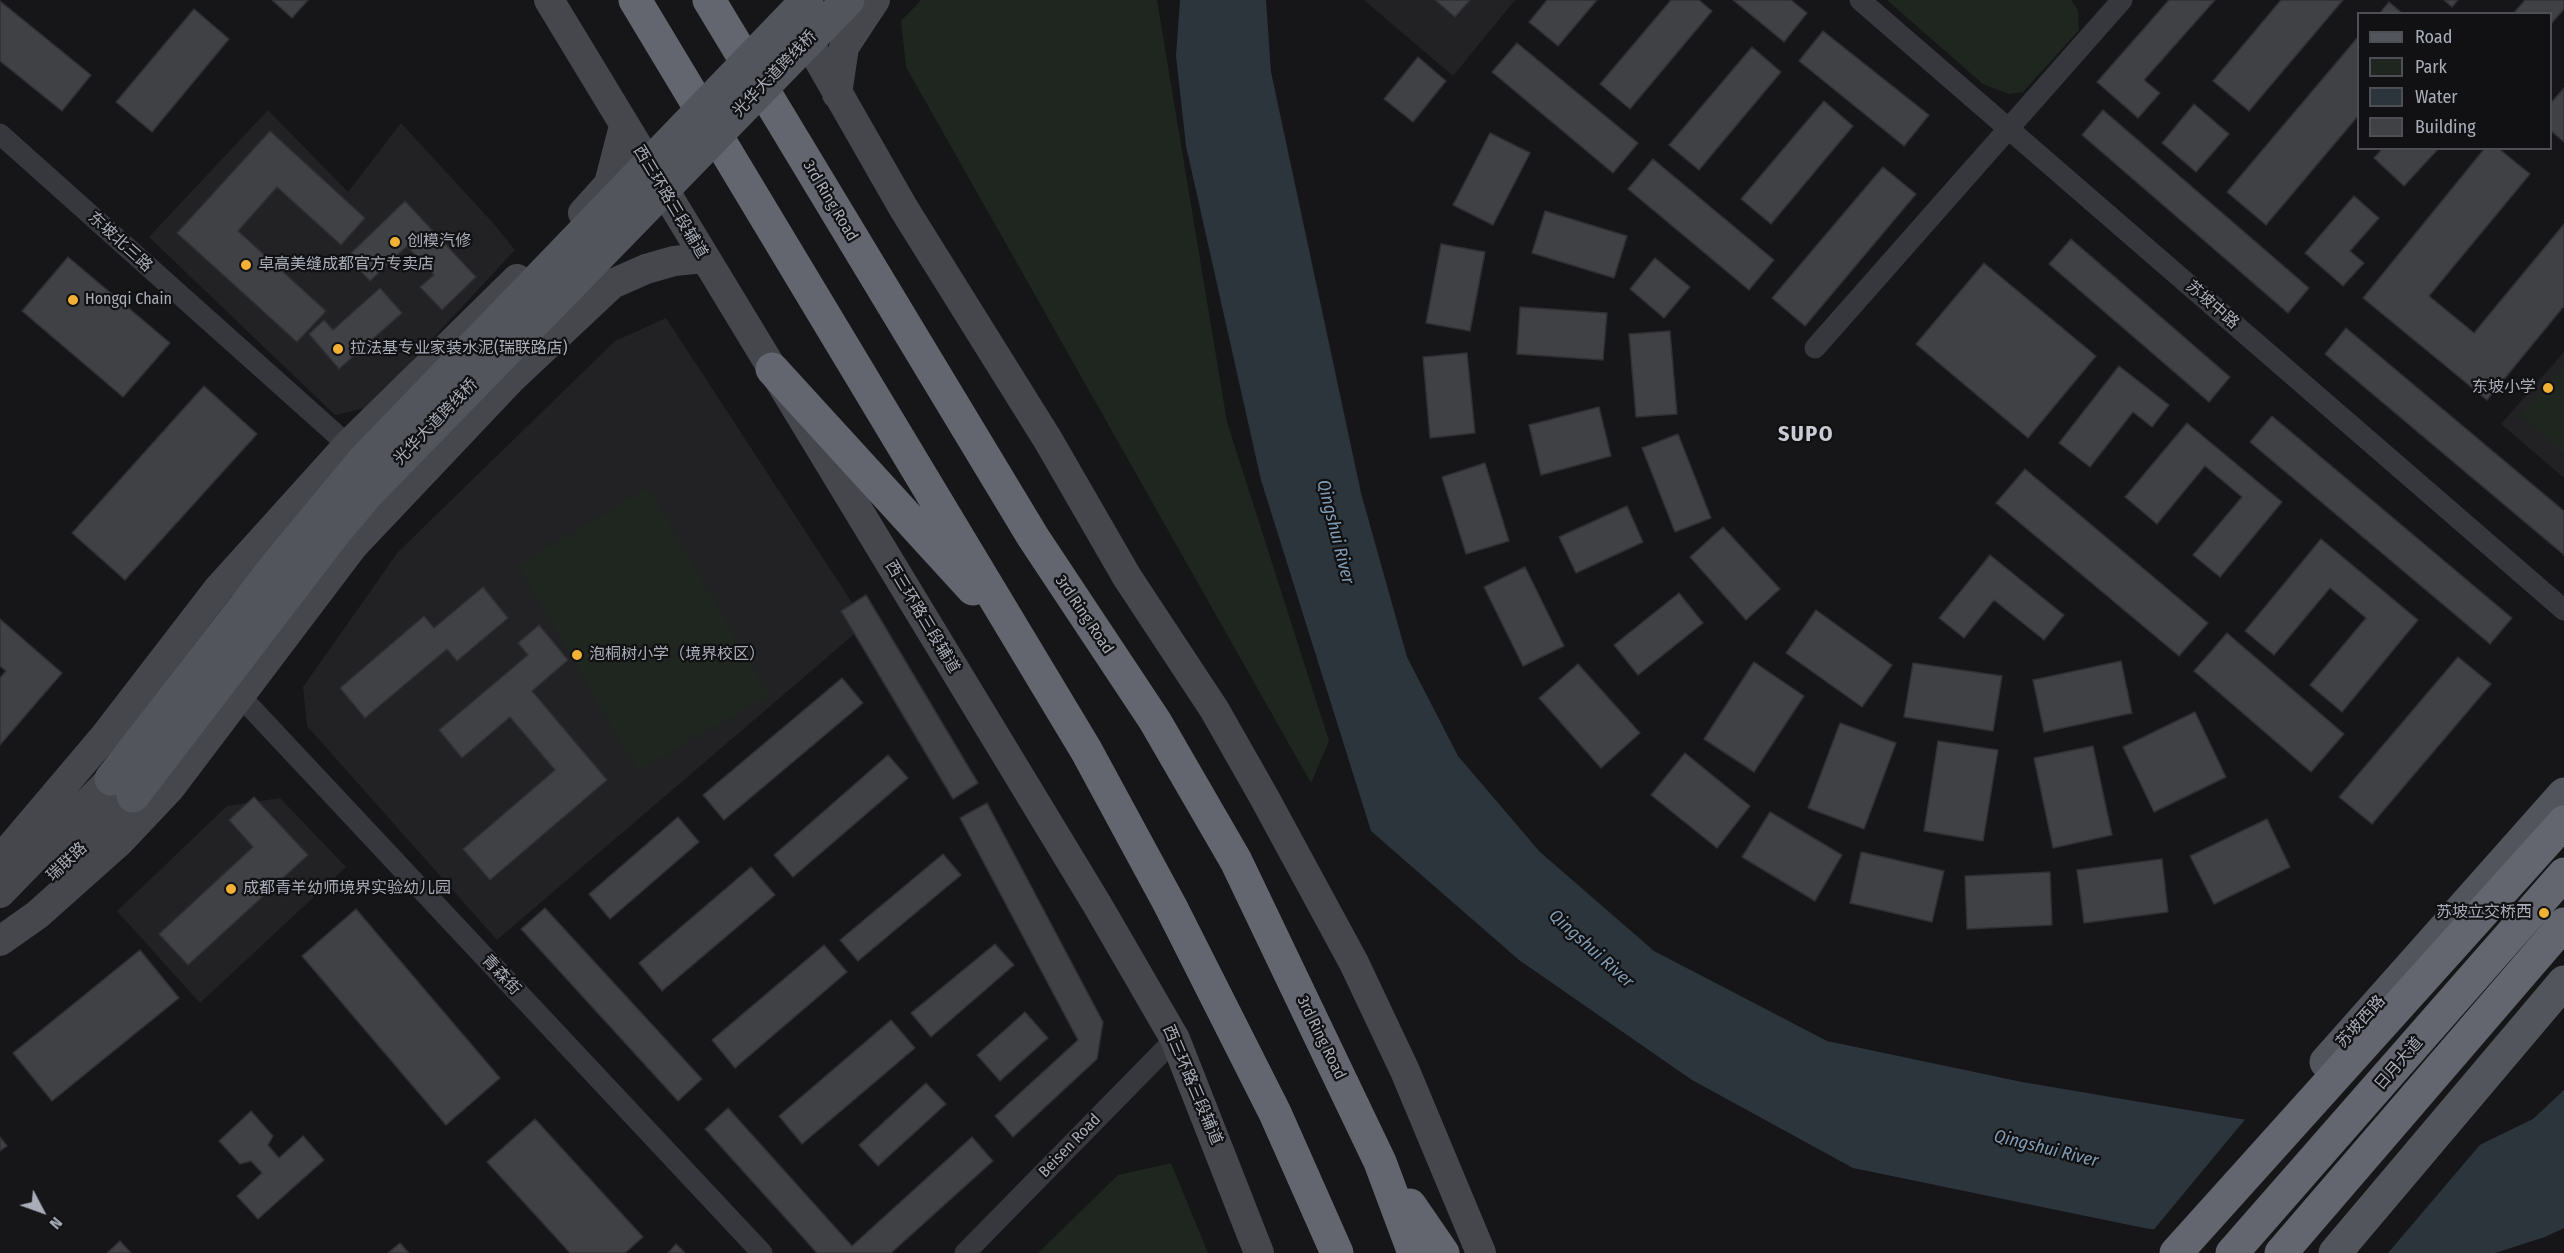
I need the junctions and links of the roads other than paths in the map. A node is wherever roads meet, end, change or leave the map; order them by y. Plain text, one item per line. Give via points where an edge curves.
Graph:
1 (549, 0) edge
2 (635, 0) edge
3 (710, 0) edge
4 (785, 0) edge
5 (807, 0) edge
6 (848, 0) edge
7 (875, 0) edge
8 (1860, 0) edge
9 (2116, 2) edge
10 (837, 93) junction
11 (624, 126) junction
12 (2009, 128) junction
13 (0, 134) edge
14 (576, 221) junction
15 (705, 258) junction
16 (612, 284) junction
17 (1815, 348) dead end
18 (772, 369) junction
19 (348, 445) junction
20 (2564, 610) edge
21 (1021, 640) junction
22 (241, 697) junction
23 (122, 788) junction
24 (2564, 794) edge
25 (2564, 822) edge
26 (0, 860) edge
27 (2564, 874) edge
28 (0, 893) edge
29 (2564, 924) edge
30 (0, 926) edge
31 (0, 941) edge
32 (2564, 982) edge
33 (1175, 1039) junction
34 (1380, 1162) junction
35 (2289, 1246) edge
36 (2167, 1251) edge
37 (762, 1253) edge
38 (965, 1253) edge
39 (1259, 1253) edge
40 (1337, 1253) edge
41 (1414, 1253) edge
42 (1443, 1253) edge
43 (1481, 1253) edge
44 (2232, 1253) edge
45 (2335, 1253) edge

1 - 11 main road, 西三环路三段辅道
2 - 21 highway
3 - 34 highway, 3rd Ring Road via 1033,537 1155,721 1236,861
4 - 10 main road
5 - 23 main road, 光华大道跨线桥, bridge via 363,460 316,515
6 - 23 main road, 光华大道跨线桥, bridge via 367,494
7 - 10 main road via 844,47
8 - 12 street, 苏坡中路
9 - 12 street
10 - 43 main road via 1264,797 1354,963 1405,1071
11 - 14 main road via 609,184
11 - 15 main road, 西三环路三段辅道
12 - 17 street
12 - 20 street, 苏坡中路
13 - 19 street, 东坡北三路
14 - 16 main road
14 - 19 main road
15 - 16 main road via 674,261
15 - 18 main road, 西三环路三段辅道
16 - 22 main road via 512,378 353,546
18 - 21 highway
18 - 33 main road, 西三环路三段辅道
19 - 26 main road via 219,588 105,736
21 - 40 highway via 1170,905 1275,1113
22 - 31 main road via 170,788 120,841 37,915
22 - 37 street, 青森街
23 - 28 main road, 瑞联路
23 - 30 main road, 瑞联路 via 84,847
24 - 36 main road, 苏坡西路 via 2297,1095
25 - 36 highway
27 - 44 highway, 日月大道
29 - 35 highway, 日月大道
32 - 45 main road
33 - 38 street, Beisen Road
33 - 39 main road, 西三环路三段辅道
34 - 41 highway, 3rd Ring Road
34 - 42 highway

